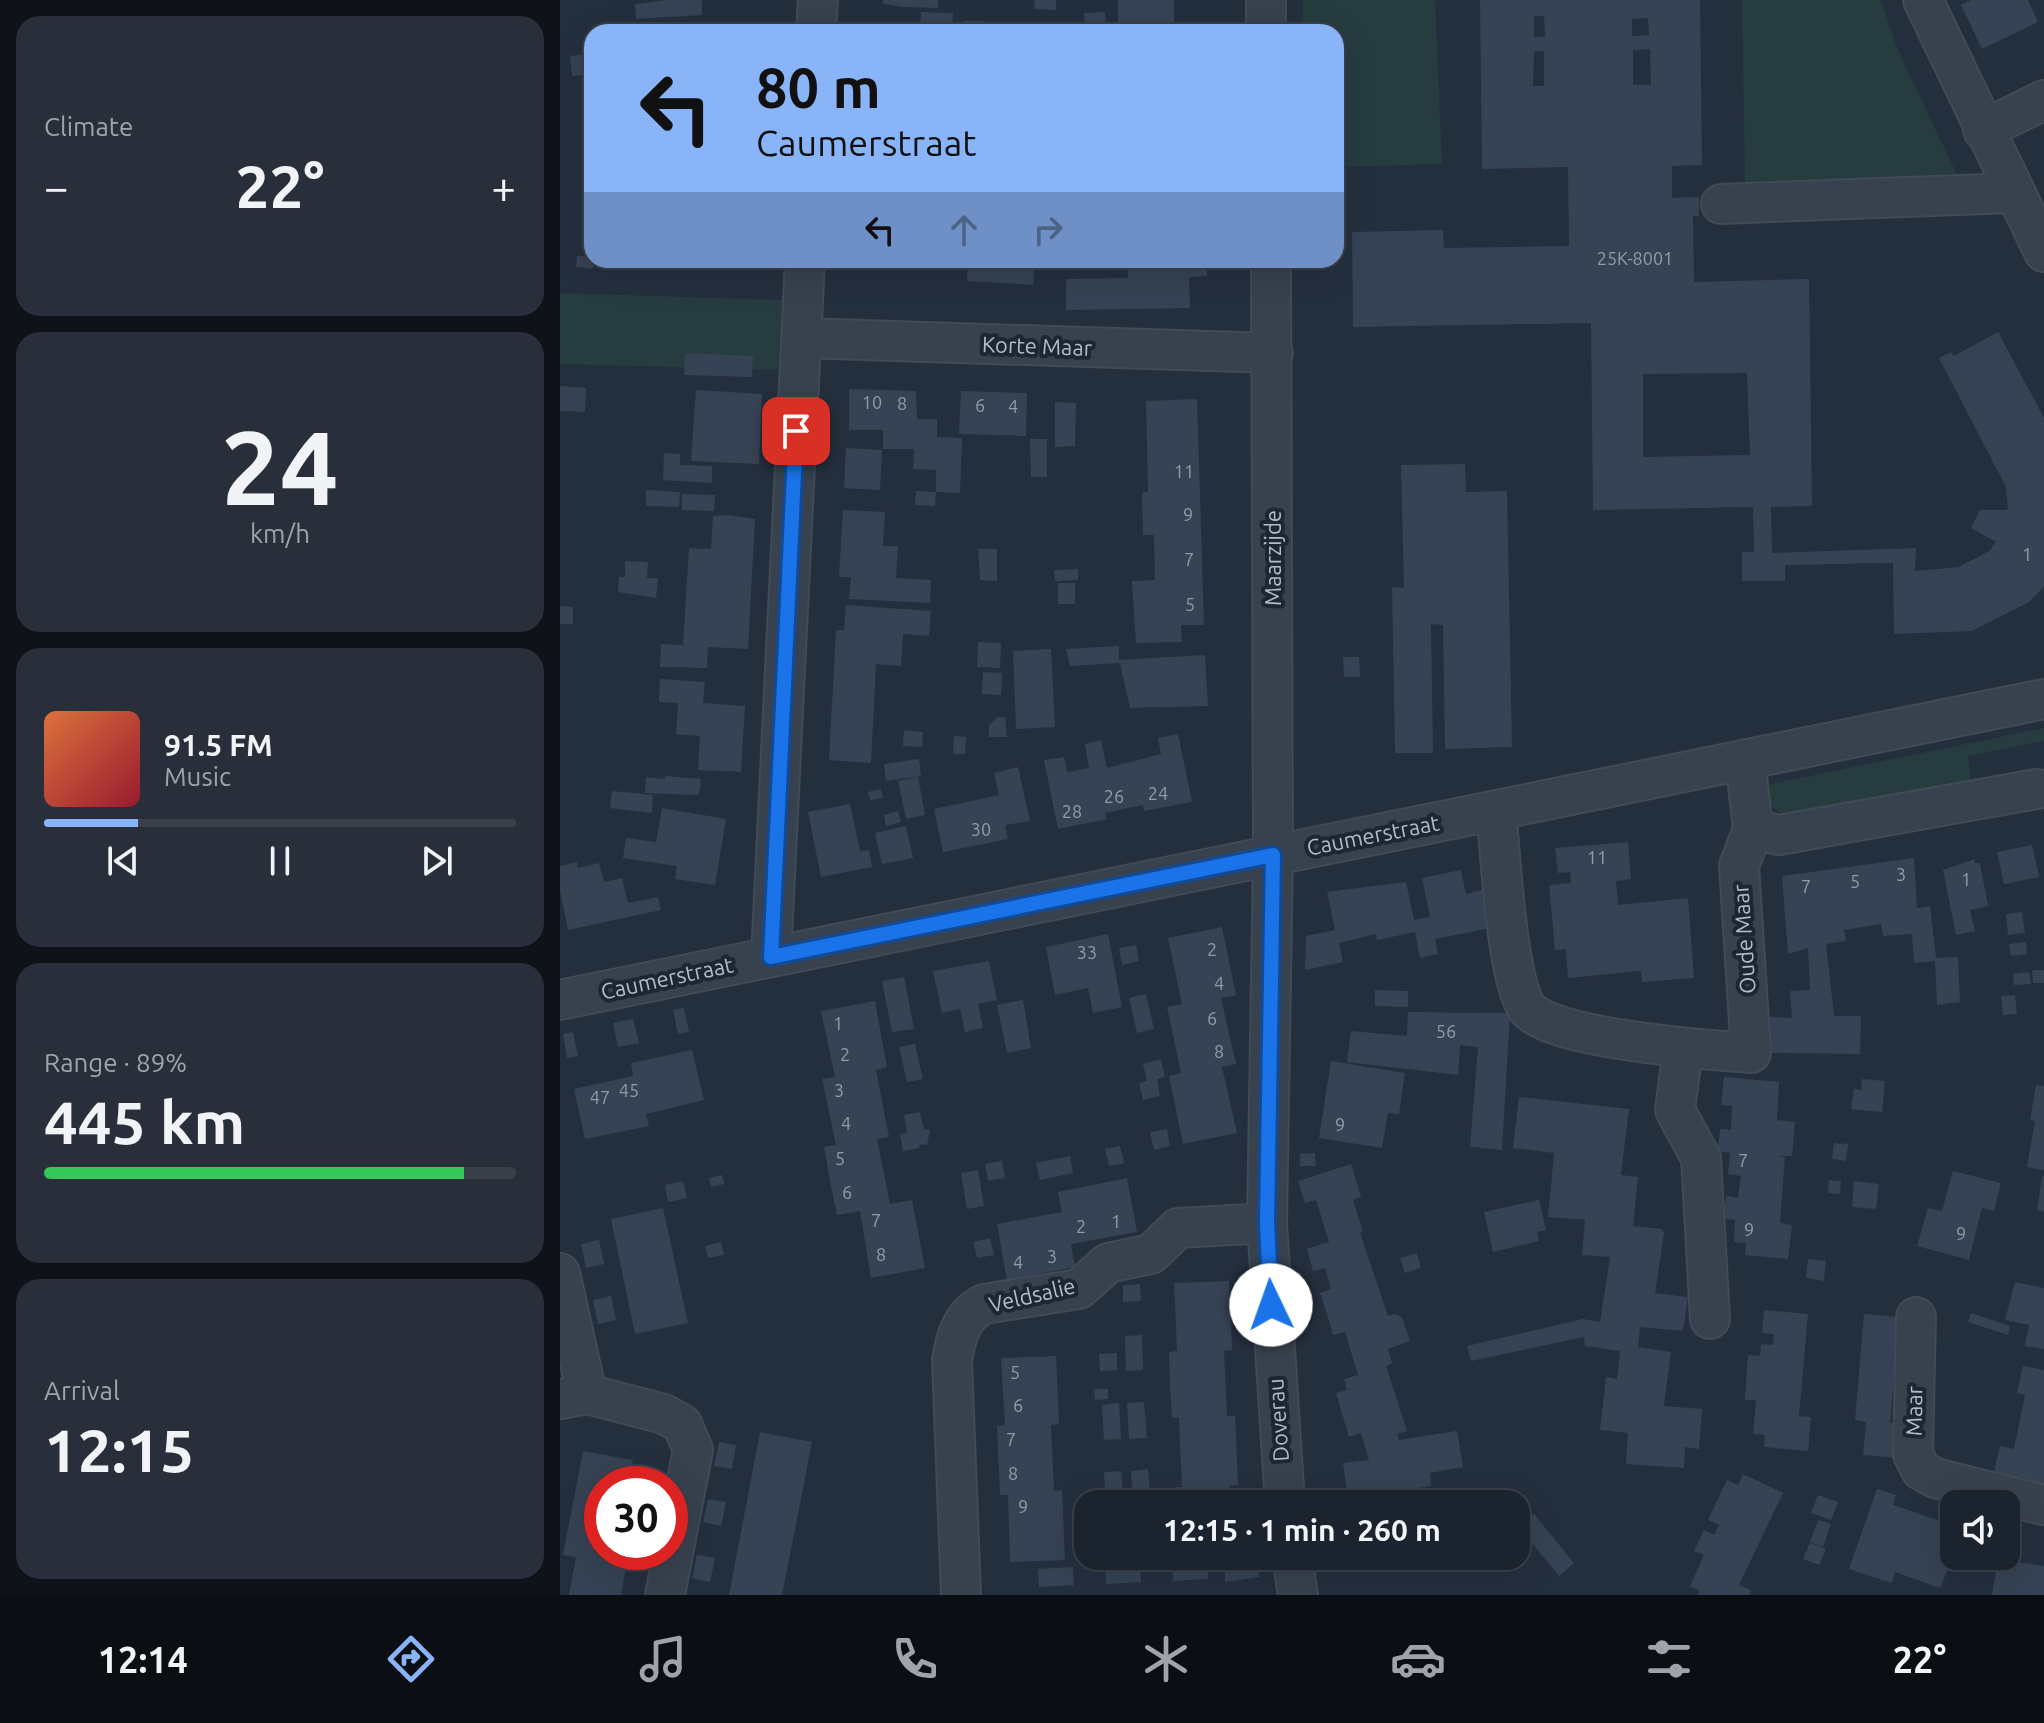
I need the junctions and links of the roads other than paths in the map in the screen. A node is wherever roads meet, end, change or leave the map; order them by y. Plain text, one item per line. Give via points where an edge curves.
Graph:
1 (818, 0) edge
2 (1266, 0) edge
3 (1923, 0) edge
4 (816, 24) edge
5 (1266, 24) edge
6 (2044, 100) edge
7 (1983, 130) junction
8 (2013, 193) junction
9 (1721, 204) dead end
10 (2044, 252) edge
11 (805, 268) edge
12 (1271, 268) edge
13 (801, 338) junction
14 (1273, 353) junction
15 (2044, 699) edge
16 (1745, 759) junction
17 (2037, 789) dead end
18 (1496, 811) junction
19 (1753, 829) junction
20 (1273, 855) junction
21 (771, 957) junction
22 (560, 1000) edge
23 (1683, 1048) junction
24 (1267, 1223) junction
25 (560, 1273) edge
26 (1916, 1317) dead end
27 (1710, 1319) dead end
28 (573, 1397) edge
29 (1284, 1490) edge
30 (2044, 1505) edge
31 (1294, 1570) edge
32 (665, 1595) edge
33 (961, 1595) edge
34 (1298, 1595) edge

1 - 4 street
2 - 5 street
3 - 7 street
6 - 7 street
7 - 8 street
8 - 9 street
8 - 10 street
11 - 13 street
12 - 14 street, Maarzijde
13 - 14 street, Korte Maar
13 - 21 street
14 - 20 street, Maarzijde
15 - 16 street, Caumerstraat
16 - 18 street, Caumerstraat
16 - 19 street, Oude Maar
17 - 19 street via 1779,835
18 - 20 street, Caumerstraat
18 - 23 street, Oude Maar via 1515,984 1529,1010 1552,1026
19 - 23 street, Oude Maar via 1739,866 1751,1053
20 - 21 street, Caumerstraat
20 - 24 street, Doverau
21 - 22 street, Caumerstraat
23 - 27 street via 1675,1110 1701,1158
24 - 29 street, Doverau
24 - 33 street, Veldsalie via 1178,1228 1151,1254 1108,1263 1079,1289 974,1309 962,1324 952,1360
25 - 28 street
26 - 30 street, Maar via 1913,1454 1921,1470
28 - 32 street via 664,1414 682,1424 689,1437 693,1450
31 - 34 street

